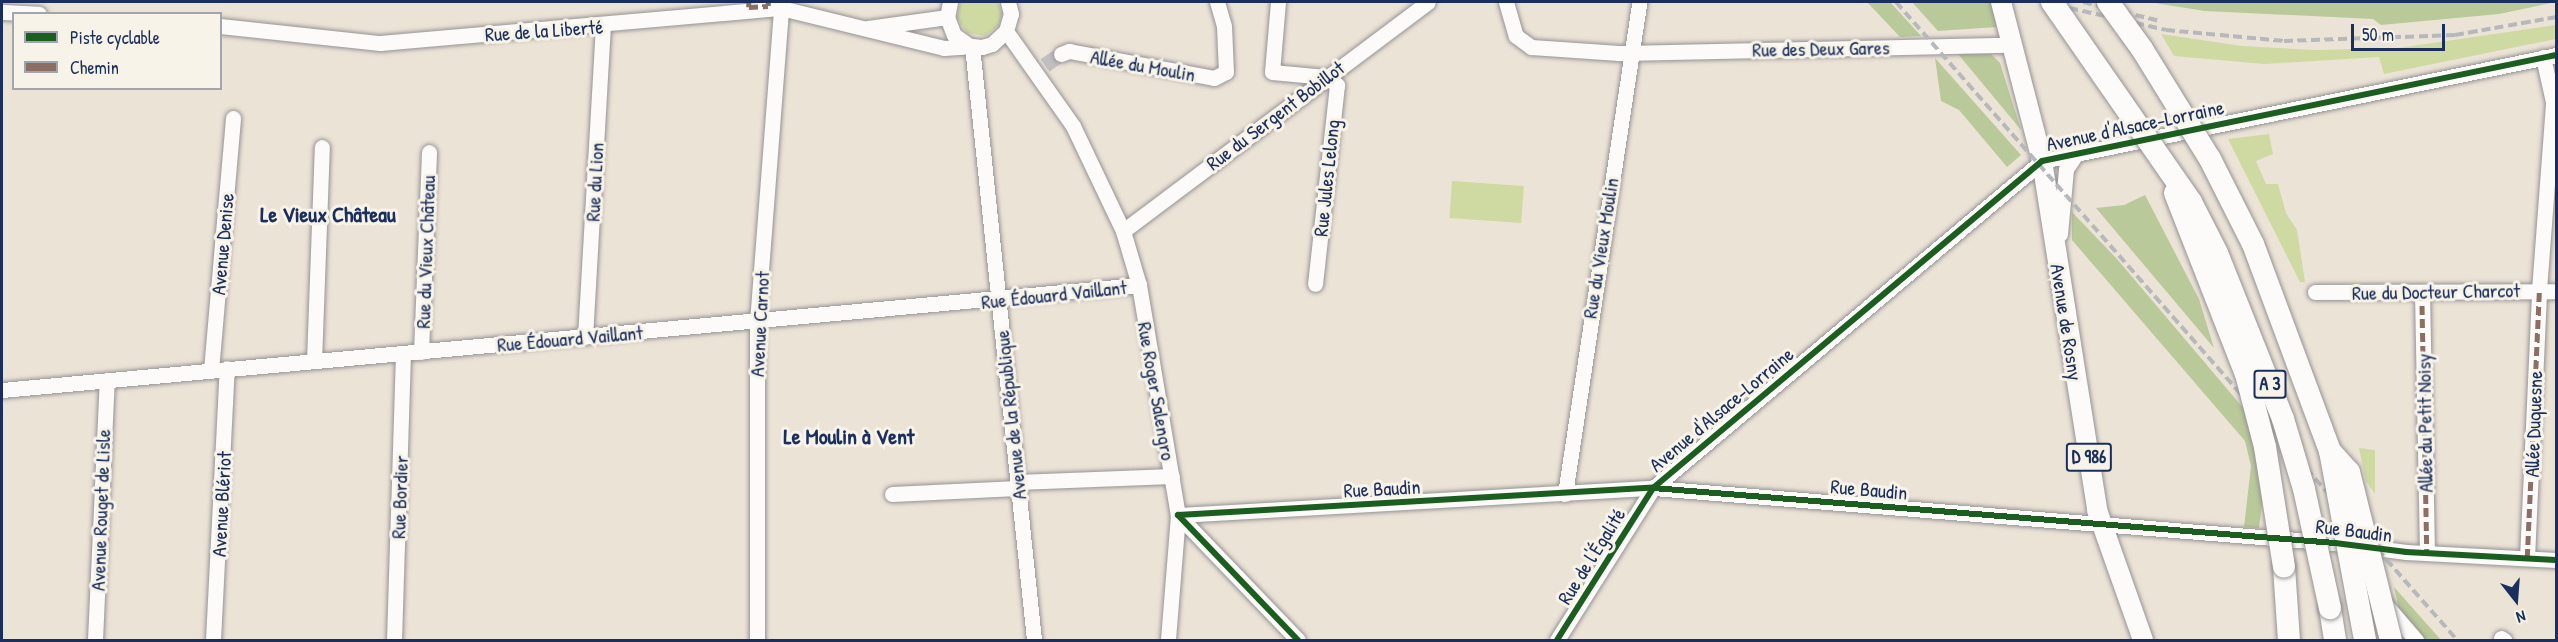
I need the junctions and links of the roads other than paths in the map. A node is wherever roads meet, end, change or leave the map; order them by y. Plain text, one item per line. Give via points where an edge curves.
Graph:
1 (950, 2) edge
2 (1008, 2) edge
3 (1217, 2) edge
4 (1278, 2) edge
5 (1428, 2) edge
6 (1506, 2) edge
7 (1639, 2) edge
8 (2001, 2) edge
9 (2052, 2) edge
10 (2108, 2) edge
11 (747, 4) edge
12 (772, 5) edge
13 (947, 17) junction
14 (222, 26) edge
15 (603, 26) junction
16 (865, 28) junction
17 (1006, 32) junction
18 (2012, 45) junction
19 (971, 46) junction
20 (1631, 52) junction
21 (1061, 54) tunnel mouth
22 (2550, 56) edge
23 (1326, 77) junction
24 (2555, 102) edge
25 (233, 117) dead end
26 (322, 147) dead end
27 (429, 152) dead end
28 (2553, 152) edge
29 (2076, 154) junction
30 (2042, 161) junction
31 (2170, 177) junction
32 (2551, 207) edge
33 (1123, 231) junction
34 (2059, 267) junction
35 (1315, 284) dead end
36 (1139, 285) junction
37 (2539, 290) junction
38 (2556, 291) edge
39 (2315, 292) dead end
40 (2422, 292) junction
41 (999, 299) junction
42 (757, 322) junction
43 (585, 337) junction
44 (421, 352) junction
45 (403, 354) junction
46 (314, 361) junction
47 (227, 368) junction
48 (211, 370) junction
49 (107, 380) junction
50 (2, 392) edge
51 (2330, 451) junction
52 (1172, 476) junction
53 (1017, 485) junction
54 (1653, 488) junction
55 (892, 494) dead end
56 (1565, 494) junction
57 (1179, 515) junction
58 (2102, 526) junction
59 (2335, 543) junction
60 (2427, 553) junction
61 (2527, 558) junction
62 (2556, 560) edge
63 (95, 640) edge
64 (213, 640) edge
65 (394, 640) edge
66 (757, 640) edge
67 (1034, 640) edge
68 (1168, 640) edge
69 (1298, 640) edge
70 (1557, 640) edge
71 (2143, 640) edge
72 (2289, 640) edge
73 (2335, 640) edge
74 (2365, 640) edge
75 (2391, 640) edge
76 (2416, 640) edge

1 - 13 street
2 - 17 street via 1011,14
3 - 21 street, Allée du Moulin via 1224,26 1226,72 1214,78 1069,51
4 - 23 street via 1272,72
5 - 23 street, Rue du Sergent Bobillot
6 - 20 street via 1516,36 1531,47
7 - 20 street, Rue du Vieux Moulin
8 - 18 main road, Avenue de Rosny / D 986
9 - 31 highway, A 3, bridge via 2103,70
10 - 51 highway, A 3, bridge via 2210,159 2253,244
11 - 12 street, Rue de la Liberté
11 - 15 street, Rue de la Liberté via 738,14
12 - 16 street, Rue de la Liberté
12 - 42 street, Avenue Carnot
13 - 16 street, Rue de la Liberté
13 - 19 street via 954,35
14 - 15 street, Rue de la Liberté via 380,43
15 - 43 street, Rue du Lion
16 - 19 street, Rue de la Liberté via 944,48
17 - 19 street, Rue de la Liberté via 992,44
17 - 33 street, Rue Roger Salengro via 1040,68 1073,126
18 - 20 street, Rue des Deux Gares
18 - 30 main road, Avenue de Rosny / D 986
19 - 41 street, Avenue de la République
20 - 56 street, Rue du Vieux Moulin
22 - 24 street, Allée Duquesne
22 - 29 street, Avenue d'Alsace-Lorraine
23 - 33 street, Rue du Sergent Bobillot
23 - 35 street, Rue Jules Lelong via 1337,85
24 - 28 street, Allée Duquesne
25 - 48 street, Avenue Denise
26 - 46 street
27 - 44 street, Rue du Vieux Château
28 - 32 street, Allée Duquesne
29 - 30 street, Avenue d'Alsace-Lorraine
29 - 34 street via 2066,169 2061,194
30 - 34 main road, Avenue de Rosny / D 986
30 - 54 street, Avenue d'Alsace-Lorraine
31 - 72 highway, bridge via 2184,222 2246,374 2265,447 2284,567
31 - 73 highway, A 3, bridge via 2191,202 2217,253 2283,419 2320,560
32 - 37 street, Allée Duquesne
33 - 36 street, Rue Roger Salengro
34 - 58 main road, Avenue de Rosny / D 986
36 - 41 street, Rue Édouard Vaillant
36 - 52 street, Rue Roger Salengro
37 - 38 street, Rue du Docteur Charcot
37 - 40 street, Rue du Docteur Charcot
37 - 61 street, Allée Duquesne
39 - 40 street, Rue du Docteur Charcot
40 - 60 street, Allée du Petit Noisy
41 - 42 street, Rue Édouard Vaillant
41 - 53 street, Avenue de la République
42 - 43 street, Rue Édouard Vaillant
42 - 66 street, Avenue Carnot
43 - 44 street, Rue Édouard Vaillant
44 - 45 street, Rue Édouard Vaillant
45 - 46 street, Rue Édouard Vaillant
45 - 65 street, Rue Bordier
46 - 47 street, Rue Édouard Vaillant
47 - 48 street, Rue Édouard Vaillant
47 - 64 street, Avenue Blériot
48 - 49 street, Rue Édouard Vaillant
49 - 50 street, Rue Édouard Vaillant
49 - 63 street, Avenue Rouget de Lisle
51 - 74 highway, A 3, bridge
51 - 75 highway, bridge via 2349,472
52 - 53 street
52 - 57 street, Rue Roger Salengro
53 - 55 street
53 - 67 street, Avenue de la République
54 - 56 street, Rue Baudin
54 - 58 street, Rue Baudin
54 - 70 street, Rue de l'Égalité
56 - 57 street, Rue Baudin
57 - 68 street, Rue Roger Salengro
57 - 69 street
58 - 59 street, Rue Baudin
58 - 71 main road, Avenue de Rosny / D 986
59 - 60 street, Rue Baudin
59 - 76 street
60 - 61 street, Rue Baudin
61 - 62 street, Rue Baudin

